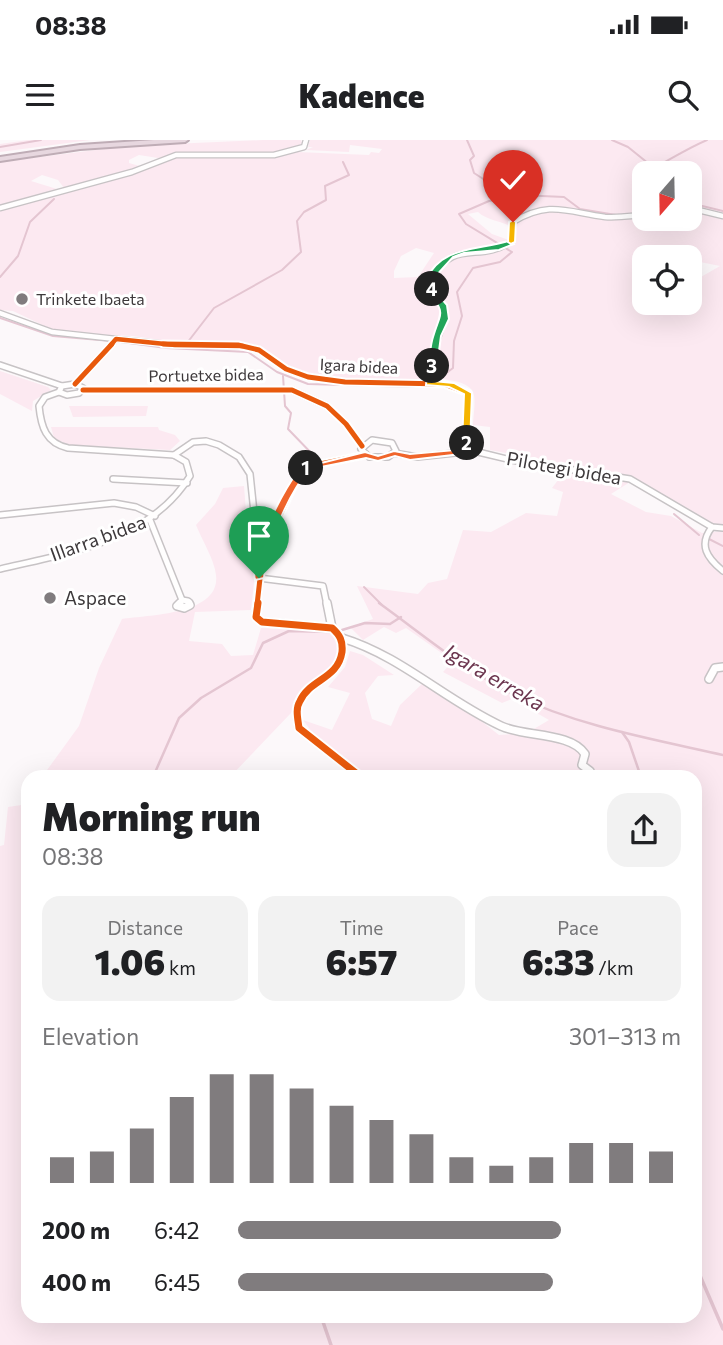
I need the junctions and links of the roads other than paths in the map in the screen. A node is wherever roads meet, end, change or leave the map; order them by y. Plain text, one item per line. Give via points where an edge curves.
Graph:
1 (117, 140) edge
2 (185, 140) edge
3 (306, 140) edge
4 (0, 157) edge
5 (0, 208) edge
6 (702, 211) edge
7 (632, 216) edge
8 (723, 216) edge
9 (0, 313) edge
10 (114, 341) junction
11 (0, 365) edge
12 (429, 383) junction
13 (75, 384) junction
14 (60, 389) junction
15 (83, 390) junction
16 (355, 435) junction
17 (372, 440) junction
18 (362, 446) junction
19 (467, 451) junction
20 (394, 453) junction
21 (174, 455) junction
22 (365, 455) junction
23 (113, 479) dead end
24 (187, 483) junction
25 (0, 515) edge
26 (153, 518) junction
27 (712, 527) junction
28 (723, 528) edge
29 (272, 529) junction
30 (0, 569) edge
31 (723, 571) edge
32 (259, 578) junction
33 (182, 600) dead end
34 (332, 628) junction
35 (342, 638) junction
36 (723, 667) edge
37 (709, 679) dead end
38 (352, 770) edge
39 (589, 770) edge

1 - 4 highway
2 - 4 highway
3 - 5 street via 304,147 276,156 208,153 165,157 127,174
6 - 8 street
7 - 12 street via 549,209 513,222 512,241 506,246 456,253 431,276 430,286 443,305 445,319 437,336
9 - 10 street, Igara bidea via 52,332
10 - 12 street, Igara bidea via 132,338 176,345 250,347 288,370 334,382
10 - 13 street
11 - 14 street
12 - 19 street, Igara bidea via 451,384 468,393
13 - 14 street
13 - 15 street
14 - 15 street, Portuetxe bidea via 71,395
14 - 21 street via 38,406 46,439 53,444 68,449
15 - 16 street, Portuetxe bidea via 290,389 323,401
16 - 17 street
16 - 18 street, Portuetxe bidea
17 - 18 street
17 - 20 street via 392,443
18 - 22 street, Portuetxe bidea
19 - 20 street, Pilotegi bidea via 416,457
19 - 27 street, Pilotegi bidea via 629,479
20 - 22 street, Pilotegi bidea via 378,458
21 - 24 street via 189,466
21 - 29 street via 202,439 235,454 249,470 255,522
22 - 29 street, Pilotegi bidea via 304,468
23 - 24 street
24 - 26 street, Illarra bidea
25 - 26 street via 114,503 136,507
26 - 30 street, Illarra bidea via 104,540
26 - 33 street
27 - 28 street, Pilotegi bidea
27 - 31 street via 702,547
29 - 32 street
32 - 34 street via 323,586
32 - 34 street via 258,619
34 - 35 street
35 - 38 street via 338,669 304,694 296,716 299,728
35 - 39 street via 371,647 502,727 573,743 585,754 582,765
36 - 37 street via 715,667

